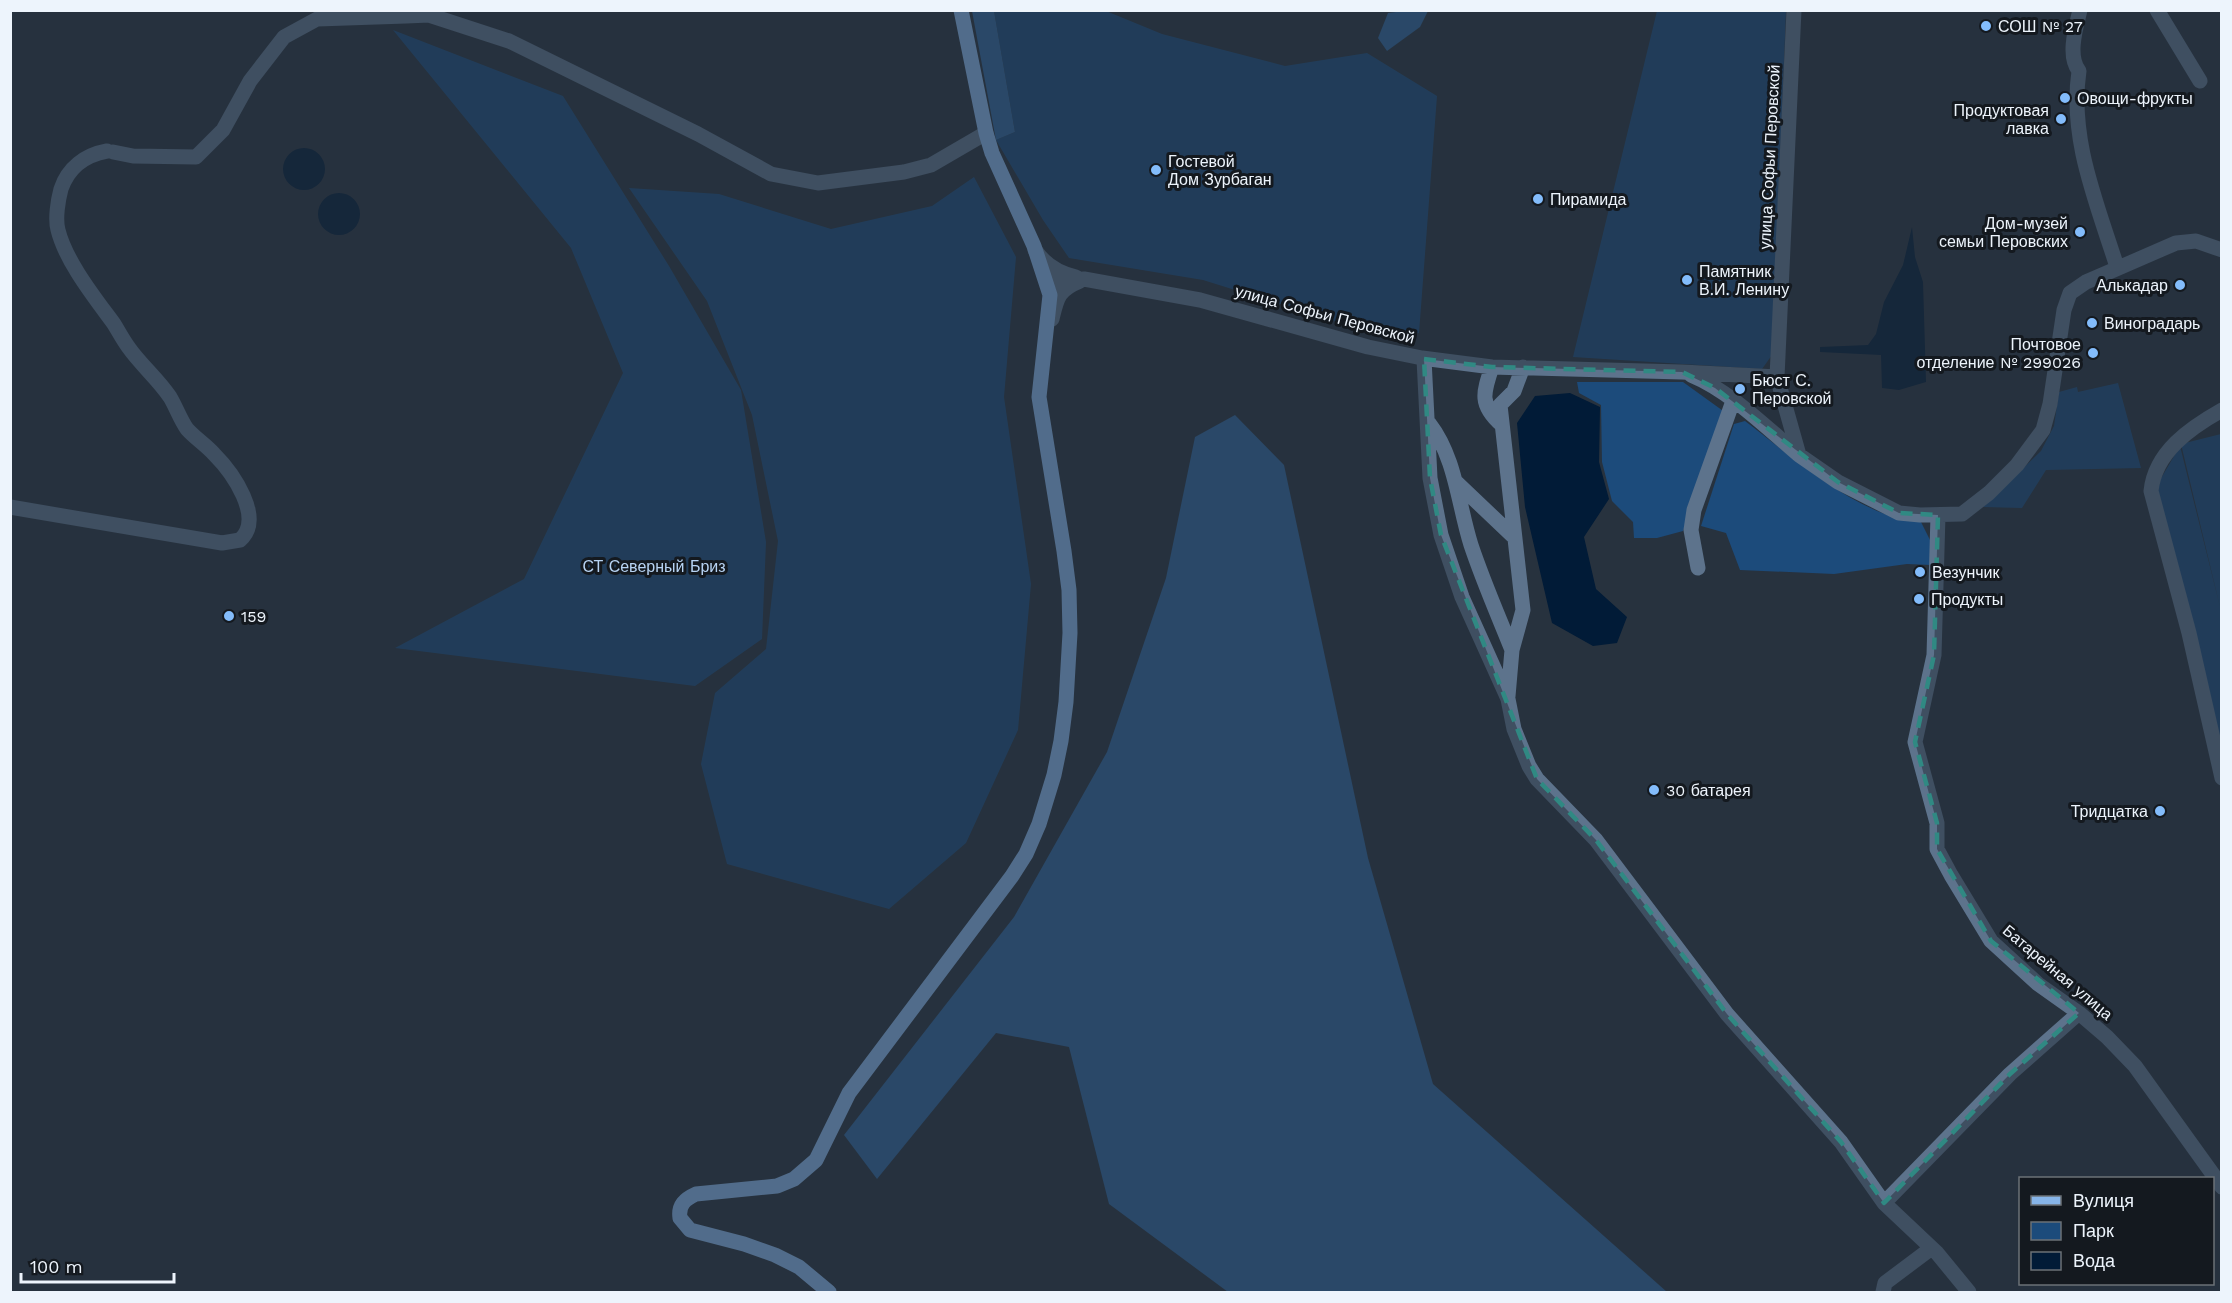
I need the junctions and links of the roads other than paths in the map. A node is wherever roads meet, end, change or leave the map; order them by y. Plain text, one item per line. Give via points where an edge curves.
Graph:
1 (961, 10) edge
2 (1794, 10) edge
3 (2080, 10) edge
4 (2157, 10) edge
5 (2200, 81) dead end
6 (986, 133) junction
7 (1035, 250) junction
8 (2222, 250) edge
9 (2117, 267) junction
10 (1084, 279) junction
11 (1047, 281) junction
12 (1047, 336) junction
13 (1424, 359) junction
14 (1492, 367) junction
15 (1523, 367) junction
16 (1682, 372) junction
17 (1777, 377) junction
18 (1733, 401) junction
19 (2222, 410) edge
20 (1428, 422) junction
21 (1502, 425) junction
22 (1799, 454) junction
23 (1456, 481) junction
24 (10, 507) edge
25 (1938, 515) junction
26 (1515, 538) junction
27 (1698, 568) dead end
28 (1512, 650) junction
29 (1508, 699) junction
30 (2222, 778) edge
31 (2079, 1013) junction
32 (2222, 1187) edge
33 (1884, 1203) junction
34 (1929, 1250) dead end
35 (829, 1293) edge
36 (1883, 1293) edge
37 (1969, 1293) edge

1 - 6 main road
2 - 17 street, улица Софьи Перовской
3 - 9 street via 2073,52 2079,71 2077,127 2083,159
4 - 5 street
6 - 7 main road
6 - 24 street via 931,165 818,183 771,174 509,42 429,15 317,20 284,37 250,81 224,130 196,157 133,156 110,151 93,154 71,169 60,194 58,230 80,274 129,348 171,398 180,419 225,466 248,505 249,528 240,540 222,543
7 - 10 street via 1057,271
7 - 11 main road
8 - 9 street via 2196,241 2176,243
9 - 25 street via 2070,293 2050,404 2043,430 2034,444 1989,493 1962,514
10 - 11 street, улица Софьи Перовской
10 - 12 street via 1062,290
10 - 13 street, улица Софьи Перовской via 1200,300
11 - 12 main road
12 - 35 main road via 1040,413 1064,551 1070,633 1061,741 1039,824 1012,876 849,1093 816,1160 794,1179 777,1186 696,1194 686,1198 679,1212 682,1223 690,1230 775,1255 799,1267
13 - 14 street, улица Софьи Перовской
13 - 20 street
14 - 15 street, улица Софьи Перовской
14 - 21 street via 1484,391 1489,414
15 - 16 street, улица Софьи Перовской
15 - 21 street via 1514,391 1500,405
16 - 17 street, улица Софьи Перовской
16 - 18 street via 1701,379
17 - 22 street, улица Софьи Перовской
18 - 22 street
18 - 27 street via 1694,510 1691,530
19 - 30 street via 2170,449 2153,475 2151,491
20 - 23 street via 1455,449
20 - 29 street via 1430,478 1441,535 1462,597
21 - 26 street
22 - 25 street via 1838,482 1899,513
23 - 26 street
23 - 28 street via 1471,544
25 - 31 street, Батарейная улица via 1934,655 1915,742 1937,823 1937,849 1991,941 2038,984
26 - 28 street via 1524,610
28 - 29 street
29 - 33 street via 1514,729 1537,780 1596,840 1727,1014 1841,1142
31 - 32 street, Батарейная улица via 2135,1066
31 - 33 street via 2010,1074
33 - 37 street via 1937,1253
34 - 36 street via 1885,1283

